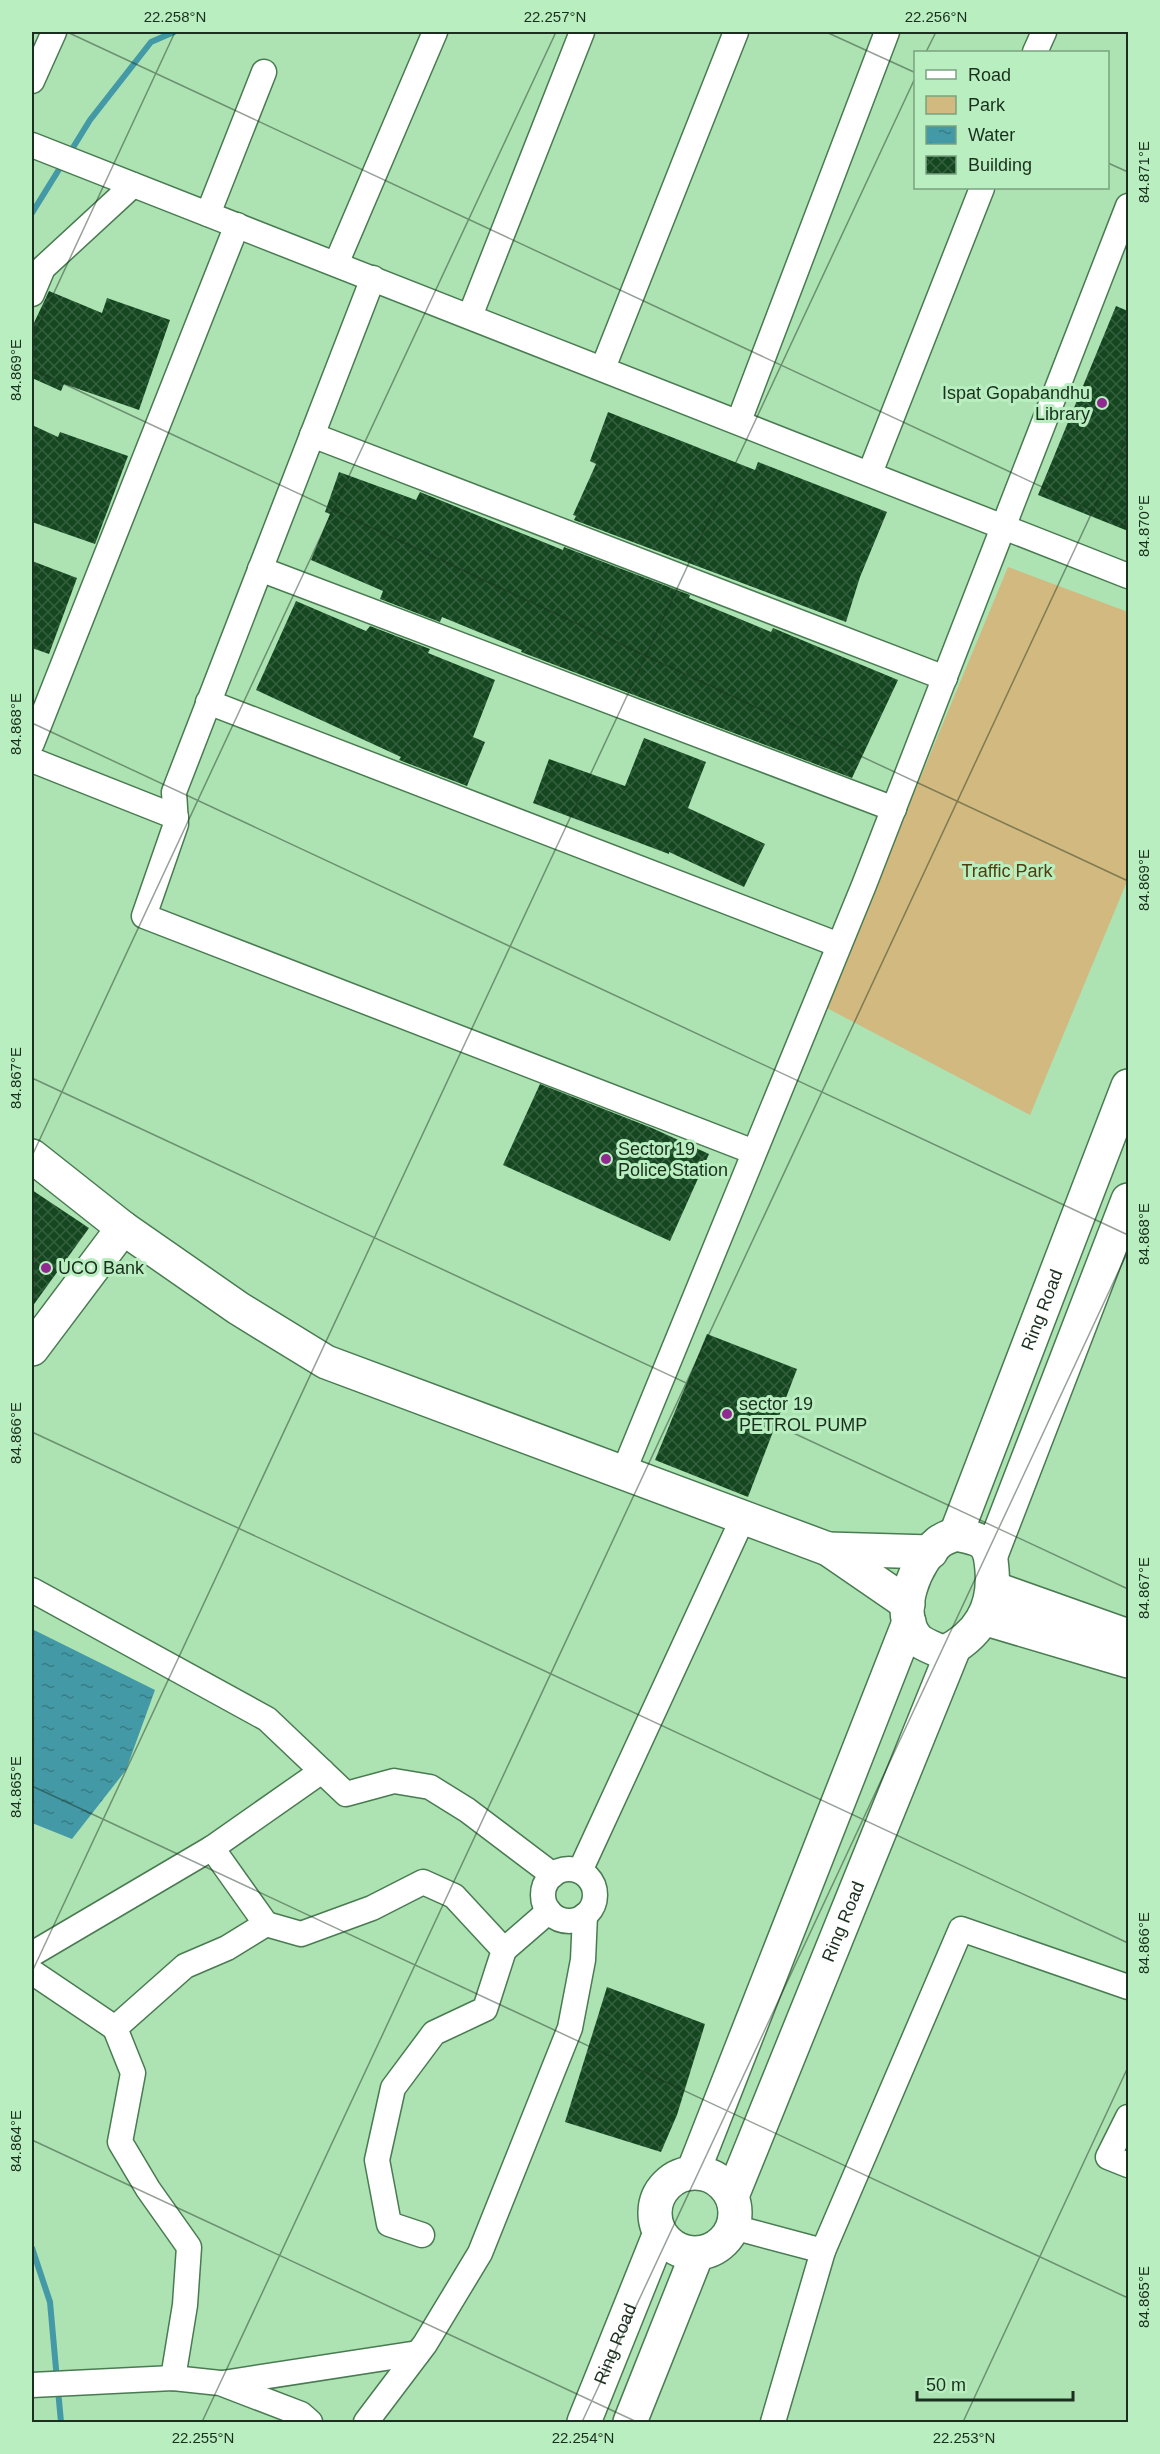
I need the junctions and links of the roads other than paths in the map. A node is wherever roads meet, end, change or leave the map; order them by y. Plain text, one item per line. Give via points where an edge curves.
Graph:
1 (54, 32) edge
2 (435, 32) edge
3 (582, 32) edge
4 (736, 32) edge
5 (887, 32) edge
6 (1044, 32) edge
7 (1035, 51) edge
8 (264, 72) dead end
9 (32, 81) edge
10 (41, 149) edge
11 (133, 184) junction
12 (982, 189) edge
13 (1128, 206) edge
14 (208, 214) junction
15 (237, 225) junction
16 (336, 264) junction
17 (373, 278) junction
18 (32, 294) edge
19 (470, 316) junction
20 (603, 368) junction
21 (739, 421) junction
22 (312, 435) junction
23 (870, 473) junction
24 (1004, 526) junction
25 (260, 569) junction
26 (1128, 576) edge
27 (945, 678) junction
28 (208, 702) junction
29 (32, 743) edge
30 (32, 760) edge
31 (894, 809) junction
32 (176, 817) junction
33 (839, 945) junction
34 (1128, 1086) edge
35 (754, 1152) junction
36 (32, 1155) edge
37 (1128, 1200) edge
38 (123, 1228) junction
39 (32, 1349) edge
40 (622, 1473) junction
41 (743, 1518) junction
42 (944, 1543) junction
43 (828, 1549) junction
44 (991, 1555) junction
45 (32, 1590) edge
46 (988, 1603) junction
47 (909, 1613) junction
48 (1128, 1636) edge
49 (954, 1647) junction
50 (1128, 1661) edge
51 (322, 1771) junction
52 (212, 1848) junction
53 (580, 1871) junction
54 (553, 1875) junction
55 (549, 1911) junction
56 (585, 1915) junction
57 (266, 1924) junction
58 (504, 1950) junction
59 (32, 1954) edge
60 (32, 1972) edge
61 (1128, 1987) edge
62 (115, 2028) junction
63 (1128, 2117) edge
64 (1128, 2165) edge
65 (693, 2172) junction
66 (733, 2212) junction
67 (660, 2233) junction
68 (422, 2235) dead end
69 (823, 2251) junction
70 (697, 2254) junction
71 (418, 2353) junction
72 (173, 2378) junction
73 (220, 2383) junction
74 (32, 2385) edge
75 (310, 2422) edge
76 (366, 2422) edge
77 (584, 2422) edge
78 (630, 2422) edge
79 (773, 2422) edge

1 - 9 street
2 - 16 street
3 - 19 street
4 - 20 street
5 - 21 street
6 - 7 street
8 - 14 street
10 - 11 street
11 - 14 street
11 - 18 street via 43,268
12 - 23 street
13 - 24 street
14 - 15 street
15 - 16 street
15 - 29 street
16 - 17 street
17 - 19 street
17 - 22 street
19 - 20 street
20 - 21 street
21 - 23 street
22 - 25 street
22 - 27 street
23 - 24 street
24 - 26 street
24 - 27 street
25 - 28 street
25 - 31 street
27 - 31 street
28 - 32 street via 174,792
28 - 33 street
30 - 32 street
31 - 33 street
32 - 35 street via 144,916
33 - 35 street
34 - 42 main road, Ring Road
35 - 40 street
36 - 38 main road
37 - 44 main road
38 - 39 main road
38 - 40 main road via 238,1308 326,1362
40 - 41 main road
41 - 43 main road
41 - 53 street
42 - 43 main road
42 - 44 main road via 982,1542
42 - 47 main road via 913,1579
43 - 47 main road
44 - 46 main road
45 - 51 street via 267,1719
46 - 48 main road
46 - 49 main road via 963,1642
46 - 50 main road
47 - 49 main road via 918,1640 944,1653
47 - 65 main road
49 - 66 main road, Ring Road
51 - 52 street
51 - 54 street via 346,1794 394,1781 430,1787
52 - 57 street
52 - 59 street
53 - 54 street via 563,1870
53 - 56 street via 594,1890 592,1906
54 - 55 street via 544,1892
55 - 56 street via 566,1921
55 - 58 street
56 - 71 street via 583,1960 570,2028 480,2253
57 - 58 street via 302,1934 372,1908 423,1882 454,1896
57 - 62 street via 185,1966
58 - 68 street via 485,2009 434,2033 393,2088 377,2160 389,2224
60 - 62 street
61 - 69 street via 961,1929
62 - 72 street via 133,2073 120,2142 189,2247 185,2305
63 - 64 street via 1108,2157
65 - 66 main road via 709,2174 723,2182
65 - 67 main road via 676,2176 656,2201 654,2214
66 - 69 street
66 - 70 main road via 725,2240 708,2252
67 - 70 main road via 682,2252
67 - 77 main road, Ring Road
69 - 79 street
70 - 78 main road
71 - 73 street
71 - 76 street
72 - 73 street
72 - 74 street
73 - 75 street

